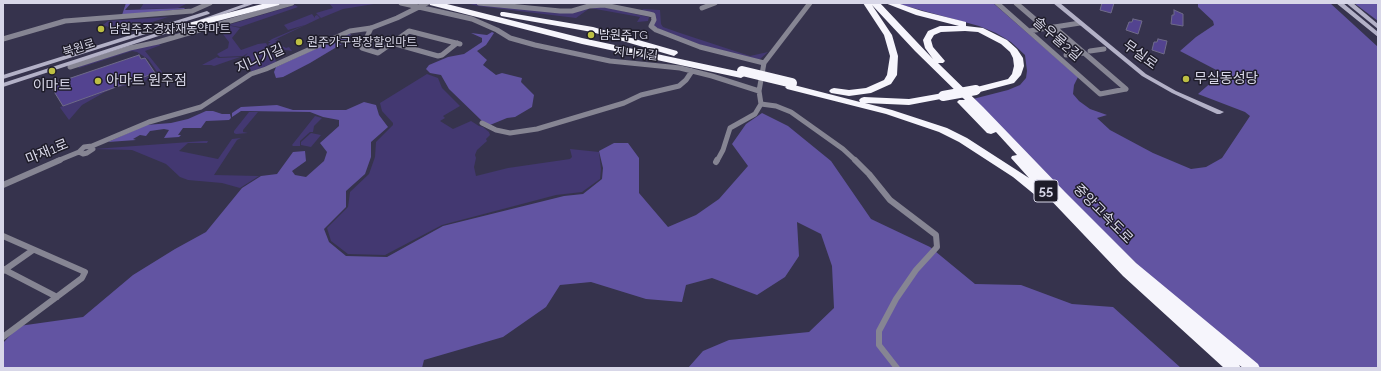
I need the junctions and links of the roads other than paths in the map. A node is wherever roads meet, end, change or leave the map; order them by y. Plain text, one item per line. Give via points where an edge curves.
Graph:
1 (210, 3) edge
2 (238, 3) edge
3 (253, 3) edge
4 (276, 3) edge
5 (292, 3) edge
6 (401, 3) edge
7 (432, 3) edge
8 (450, 3) edge
9 (479, 3) edge
10 (714, 3) edge
11 (810, 3) edge
12 (867, 3) edge
13 (875, 3) edge
14 (889, 3) edge
15 (997, 3) edge
16 (1016, 3) edge
17 (1056, 3) edge
18 (1339, 3) edge
19 (1348, 3) edge
20 (615, 5) edge
21 (418, 8) junction
22 (702, 8) dead end
23 (1080, 23) junction
24 (1054, 27) junction
25 (1378, 27) edge
26 (370, 28) junction
27 (1045, 28) junction
28 (1029, 31) junction
29 (168, 32) junction
30 (1378, 35) edge
31 (3, 39) edge
32 (392, 43) junction
33 (1104, 49) dead end
34 (1090, 51) dead end
35 (1082, 53) dead end
36 (1066, 55) dead end
37 (764, 63) junction
38 (69, 65) junction
39 (38, 69) junction
40 (692, 71) junction
41 (741, 73) junction
42 (3, 77) edge
43 (3, 85) edge
44 (794, 85) junction
45 (760, 91) junction
46 (977, 91) junction
47 (945, 98) junction
48 (848, 101) junction
49 (761, 104) junction
50 (980, 109) junction
51 (1220, 112) dead end
52 (482, 123) dead end
53 (79, 152) joint
54 (716, 162) dead end
55 (3, 186) edge
56 (3, 236) edge
57 (1090, 236) junction
58 (33, 250) junction
59 (4, 270) edge
60 (56, 297) junction
61 (4, 333) edge
62 (897, 368) edge
63 (1234, 368) edge
64 (1252, 368) edge

1 - 31 street via 192,11 65,21
2 - 39 street, 북원로
3 - 29 street, 북원로
4 - 29 highway
5 - 38 street
6 - 21 street, 지니기길
7 - 21 street, 지니기길
7 - 41 highway via 582,41
8 - 41 highway via 593,30
9 - 20 street via 560,11 572,11 595,5
10 - 22 street
11 - 37 street
12 - 44 highway via 888,35 892,46 894,66 888,82 868,91 854,93
12 - 57 highway, 중앙고속도로 / 55
13 - 50 highway, 중앙고속도로 / 55
14 - 46 highway via 981,29 1002,38 1017,50 1023,57 1022,77 1004,87
15 - 28 street, 솔우물2길
16 - 27 street
17 - 23 street, 무실로
18 - 30 street
19 - 25 street
20 - 37 street via 653,15 651,26 656,30 700,47
21 - 26 street, 지니기길
21 - 40 street, 지니기길 via 472,19 510,38 535,45 610,62
23 - 24 street
23 - 51 street, 무실로 via 1144,75 1174,92
24 - 27 street
24 - 28 street, 솔우물2길 via 1126,89 1100,94
26 - 32 street via 362,48 378,53
26 - 53 street, 지니기길 via 350,31 251,74 201,107 149,122 84,147
27 - 28 street
29 - 38 street, 북원로
32 - 32 street via 438,56 459,44 409,31
33 - 34 street
35 - 36 street
37 - 45 street
38 - 39 street, 북원로
39 - 42 street, 북원로
39 - 43 street, 북원로
40 - 45 street, 지니기길
40 - 52 street via 679,86 641,95 624,103 537,129 510,133
41 - 44 highway
44 - 47 highway via 870,100 909,102
44 - 48 highway
45 - 49 street
46 - 47 highway, bridge
46 - 50 highway via 1011,81 1019,66 1014,51 995,36 980,30 952,28 931,33 927,40 929,48
47 - 48 highway via 892,105
48 - 57 highway via 917,121 963,140 1018,174
49 - 54 street via 755,114 730,128
49 - 62 street via 791,112 843,149 869,174 890,200 936,235 937,247 916,270 896,299 879,331 878,345
50 - 64 highway, 중앙고속도로 / 55 via 1132,266
53 - 55 street, 마재1로
56 - 58 street
57 - 63 highway, 중앙고속도로 / 55 via 1127,273
58 - 59 street
58 - 60 street via 85,272 82,278
59 - 60 street
60 - 61 street

